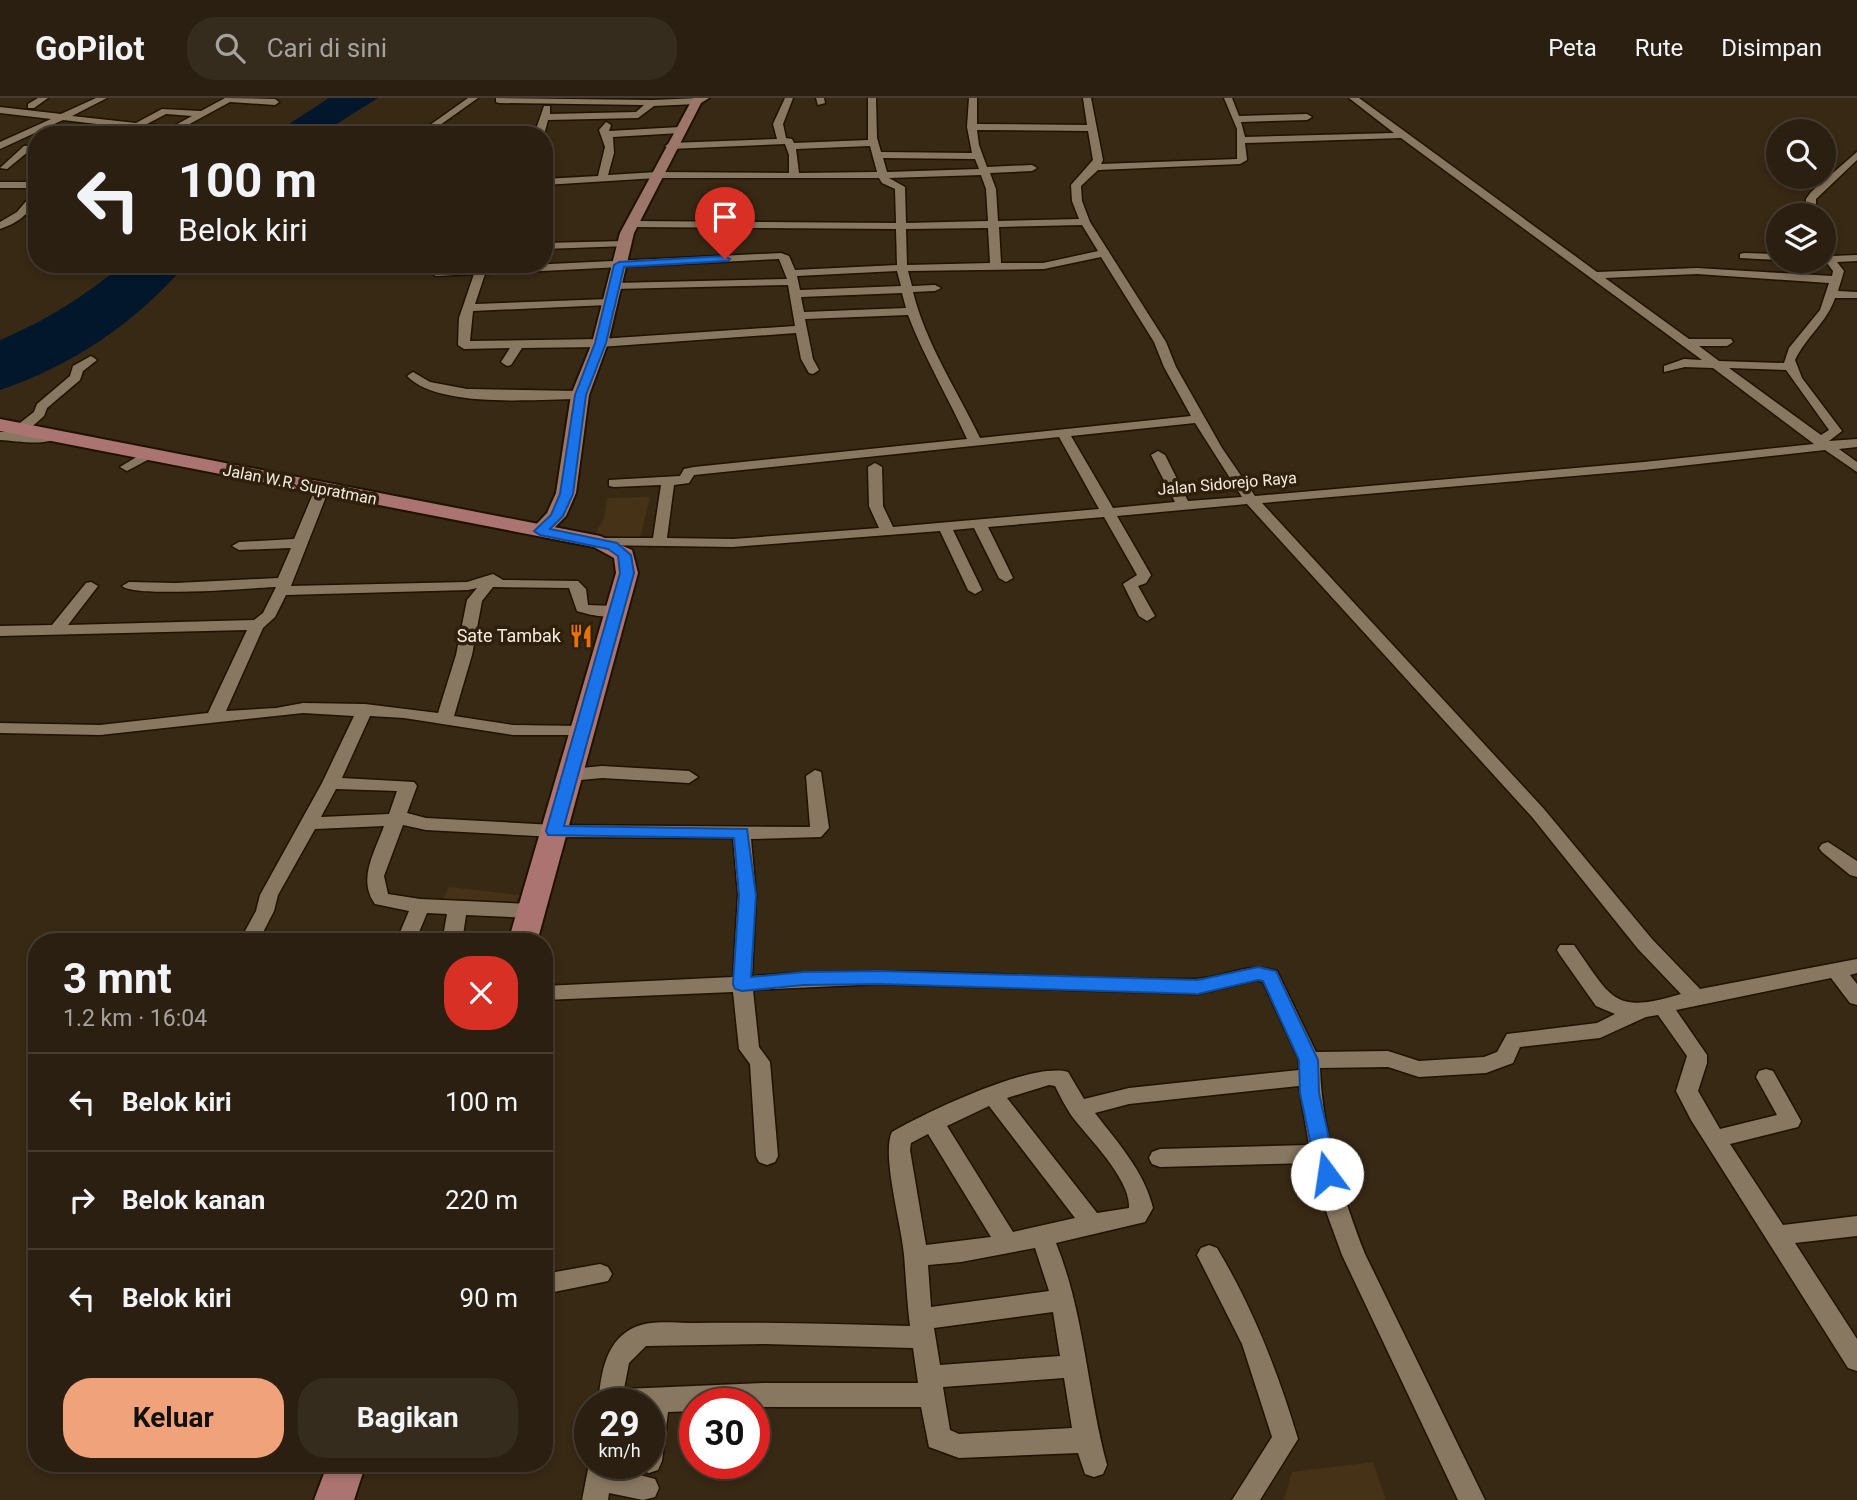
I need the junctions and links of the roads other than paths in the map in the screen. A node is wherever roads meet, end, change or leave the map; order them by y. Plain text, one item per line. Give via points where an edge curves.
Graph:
1 (44, 98) edge
2 (103, 98) edge
3 (474, 98) edge
4 (789, 98) edge
5 (872, 98) edge
6 (973, 98) edge
7 (1087, 98) edge
8 (1228, 98) edge
9 (1353, 98) edge
10 (231, 99) edge
11 (699, 99) edge
12 (499, 100) edge
13 (551, 100) edge
14 (665, 100) edge
15 (183, 102) dead end
16 (275, 102) dead end
17 (652, 103) junction
18 (31, 106) dead end
19 (0, 110) edge
20 (166, 111) junction
21 (203, 114) junction
22 (609, 116) junction
23 (544, 117) junction
24 (1307, 117) dead end
25 (61, 118) junction
26 (1237, 119) junction
27 (44, 126) edge
28 (128, 126) edge
29 (138, 126) edge
30 (180, 126) edge
31 (433, 126) edge
32 (542, 126) edge
33 (972, 127) junction
34 (1091, 128) junction
35 (680, 130) junction
36 (28, 133) edge
37 (608, 134) junction
38 (1240, 134) junction
39 (1403, 135) junction
40 (782, 141) junction
41 (873, 143) junction
42 (0, 146) edge
43 (670, 146) junction
44 (792, 146) junction
45 (28, 148) edge
46 (876, 155) junction
47 (1857, 155) edge
48 (977, 156) junction
49 (12, 163) dead end
50 (1095, 167) junction
51 (1032, 168) dead end
52 (984, 171) junction
53 (882, 174) junction
54 (657, 175) junction
55 (716, 175) junction
56 (794, 175) junction
57 (603, 177) junction
58 (553, 181) edge
59 (0, 185) edge
60 (28, 186) edge
61 (716, 191) dead end
62 (1811, 203) edge
63 (28, 204) edge
64 (23, 211) junction
65 (28, 212) edge
66 (1085, 222) junction
67 (631, 224) junction
68 (0, 226) edge
69 (901, 226) junction
70 (993, 226) junction
71 (624, 244) junction
72 (553, 246) edge
73 (1105, 253) junction
74 (1744, 256) dead end
75 (1766, 257) edge
76 (1836, 257) edge
77 (1857, 258) edge
78 (619, 265) junction
79 (553, 266) edge
80 (996, 267) junction
81 (902, 268) junction
82 (1836, 268) edge
83 (480, 273) edge
84 (1594, 275) junction
85 (933, 279) junction
86 (1835, 280) junction
87 (792, 283) junction
88 (614, 286) junction
89 (905, 289) junction
90 (1830, 294) junction
91 (1857, 295) edge
92 (608, 302) junction
93 (468, 308) junction
94 (912, 311) junction
95 (799, 316) junction
96 (801, 329) junction
97 (1727, 342) dead end
98 (600, 343) junction
99 (1685, 343) junction
100 (519, 344) junction
101 (91, 360) dead end
102 (507, 362) dead end
103 (1713, 363) junction
104 (1790, 367) junction
105 (1668, 369) dead end
106 (813, 370) dead end
107 (413, 376) dead end
108 (580, 395) junction
109 (1200, 418) junction
110 (0, 425) edge
111 (21, 429) junction
112 (1063, 433) junction
113 (0, 436) edge
114 (54, 436) junction
115 (975, 442) junction
116 (1857, 443) edge
117 (1822, 444) junction
118 (148, 454) junction
119 (1158, 455) dead end
120 (127, 467) dead end
121 (875, 467) dead end
122 (1857, 468) edge
123 (668, 481) junction
124 (614, 483) dead end
125 (322, 489) junction
126 (1250, 499) junction
127 (1183, 505) junction
128 (1109, 511) junction
129 (979, 523) junction
130 (944, 526) junction
131 (887, 530) junction
132 (540, 531) junction
133 (600, 542) junction
134 (298, 543) junction
135 (659, 543) junction
136 (239, 545) dead end
137 (493, 578) junction
138 (1006, 578) dead end
139 (91, 586) dead end
140 (129, 586) dead end
141 (282, 586) junction
142 (975, 590) dead end
143 (616, 611) junction
144 (1147, 616) dead end
145 (257, 625) junction
146 (57, 629) junction
147 (0, 631) edge
148 (365, 709) junction
149 (444, 718) junction
150 (214, 719) junction
151 (0, 728) edge
152 (582, 731) junction
153 (570, 775) junction
154 (815, 776) dead end
155 (689, 777) dead end
156 (331, 783) junction
157 (396, 821) junction
158 (309, 823) junction
159 (554, 831) junction
160 (741, 833) junction
161 (1828, 848) dead end
162 (1857, 871) edge
163 (420, 906) junction
164 (457, 909) junction
165 (531, 911) junction
166 (253, 933) edge
167 (409, 933) edge
168 (453, 933) edge
169 (525, 933) edge
170 (1567, 950) dead end
171 (1857, 966) edge
172 (1835, 970) junction
173 (742, 984) junction
174 (553, 993) edge
175 (1696, 997) junction
176 (1857, 998) edge
177 (1663, 1007) junction
178 (1634, 1013) junction
179 (1309, 1069) junction
180 (1766, 1077) dead end
181 (993, 1096) junction
182 (1079, 1109) junction
183 (934, 1124) junction
184 (1714, 1139) junction
185 (1322, 1154) junction
186 (767, 1156) dead end
187 (1160, 1158) dead end
188 (1092, 1223) junction
189 (1857, 1226) edge
190 (1778, 1235) junction
191 (1042, 1237) junction
192 (1007, 1243) junction
193 (1209, 1255) dead end
194 (916, 1256) junction
195 (600, 1274) dead end
196 (553, 1282) edge
197 (1061, 1300) junction
198 (923, 1328) junction
199 (1857, 1360) edge
200 (1076, 1366) junction
201 (932, 1386) junction
202 (613, 1388) edge
203 (665, 1401) edge
204 (1086, 1440) junction
205 (1094, 1465) dead end
206 (344, 1472) edge
207 (622, 1479) edge
208 (598, 1480) edge
209 (334, 1500) edge
210 (1245, 1500) edge
211 (1472, 1500) edge

1 - 18 street
2 - 25 street
3 - 31 street
4 - 40 street via 778,124
5 - 41 street
6 - 33 street
7 - 34 street
8 - 26 street
9 - 39 street
10 - 16 street
10 - 21 street
11 - 14 street
11 - 35 street
12 - 13 street
13 - 17 street
13 - 23 street
14 - 17 street
15 - 20 street
17 - 22 street via 640,114
19 - 25 street
20 - 21 street
20 - 29 street
21 - 30 street
22 - 23 street
22 - 37 street via 604,130
23 - 32 street
24 - 26 street
25 - 27 street
25 - 28 street
26 - 38 street
33 - 34 street
33 - 48 street
34 - 50 street via 1098,160
35 - 37 street
35 - 43 street
36 - 42 street
37 - 57 street via 608,166
38 - 39 street
38 - 50 street via 1242,160 1237,162
39 - 84 street
40 - 43 street
40 - 44 street
41 - 44 street
41 - 46 street
43 - 54 street
44 - 56 street
45 - 49 street
46 - 48 street
46 - 53 street
47 - 62 street
48 - 52 street
50 - 66 street via 1076,185
51 - 52 street
52 - 53 street
52 - 70 street via 991,189
53 - 56 street
53 - 69 street via 885,181 900,187
54 - 55 street
54 - 57 street
54 - 67 street
55 - 56 street
55 - 61 street
57 - 58 street
59 - 60 street
63 - 64 street
64 - 65 street
64 - 68 street
66 - 70 street
66 - 73 street
67 - 69 street
67 - 71 street
69 - 70 street
69 - 81 street
70 - 80 street
71 - 72 street
71 - 78 street
73 - 80 street via 1054,261 1044,267
73 - 109 street
74 - 75 street
76 - 77 street
78 - 79 street
78 - 87 street via 781,256
78 - 88 street
80 - 85 street
81 - 85 street
81 - 87 street
81 - 89 street
82 - 86 street
83 - 93 street
84 - 86 street via 1697,271
84 - 99 street
85 - 89 street
86 - 90 street
87 - 88 street
87 - 89 street
87 - 95 street
88 - 92 street
89 - 94 street
90 - 91 street
90 - 104 street via 1825,311 1795,348
92 - 93 street
92 - 98 street
93 - 100 street via 464,345
94 - 95 street
94 - 115 street
95 - 96 street
96 - 98 street
96 - 106 street
97 - 99 street
98 - 100 street
98 - 108 street
99 - 103 street
100 - 102 street
101 - 111 street
103 - 104 street
103 - 105 street via 1684,363
103 - 117 street
104 - 117 street via 1836,431
107 - 108 street via 428,386 461,393
108 - 132 street via 566,494 556,516
109 - 112 street
109 - 126 street
110 - 111 main road, Jalan W.R. Supratman
111 - 114 main road, Jalan W.R. Supratman
112 - 115 street
112 - 128 street
113 - 114 street
114 - 118 main road, Jalan W.R. Supratman
115 - 123 street via 694,471 684,480
116 - 117 street, Jalan Sidorejo Raya
117 - 122 street
117 - 126 street, Jalan Sidorejo Raya via 1644,466
118 - 120 street
118 - 125 main road, Jalan W.R. Supratman
119 - 127 street
121 - 131 street via 876,506
123 - 124 street
123 - 135 street
125 - 132 main road, Jalan W.R. Supratman
125 - 134 street
126 - 127 street, Jalan Sidorejo Raya
126 - 175 street via 1538,813 1645,944
127 - 128 street, Jalan Sidorejo Raya
128 - 129 street, Jalan Sidorejo Raya
128 - 144 street via 1144,575 1130,584
129 - 130 street, Jalan Sidorejo Raya
129 - 138 street
130 - 131 street, Jalan Sidorejo Raya
130 - 142 street
131 - 135 street, Jalan Sidorejo Raya via 733,543
132 - 133 main road, Jalan W.R. Supratman
133 - 135 street, Jalan Sidorejo Raya
133 - 143 main road via 619,550 626,562
134 - 136 street
134 - 141 street
137 - 141 street via 468,586
137 - 143 street via 499,585 573,584 579,589 582,608
137 - 149 street via 475,600
139 - 146 street
140 - 141 street
141 - 145 street via 272,612
143 - 152 main road
145 - 146 street
145 - 150 street
146 - 147 street
148 - 149 street
148 - 150 street via 303,708
148 - 156 street
149 - 152 street via 513,730
150 - 151 street via 100,730
152 - 153 main road
153 - 155 street via 602,772
153 - 159 main road
154 - 160 street via 819,831
156 - 157 street via 408,786
156 - 158 street
157 - 158 street
157 - 159 street
157 - 163 street via 374,884 382,899
158 - 166 street
159 - 160 street
159 - 165 main road
160 - 173 street via 747,895
161 - 162 street
163 - 164 street
163 - 167 street
164 - 165 street
164 - 168 street
165 - 169 main road
170 - 178 street via 1603,1002
171 - 172 street
172 - 175 street
172 - 176 street
173 - 174 street
173 - 179 street via 880,977 1198,987 1264,974 1274,981
173 - 186 street via 749,1049 761,1062
175 - 177 street
177 - 178 street
177 - 184 street via 1697,1055 1687,1091
178 - 179 street via 1600,1030 1514,1040 1506,1057 1486,1065 1419,1069 1388,1059
179 - 182 street via 1129,1096
179 - 185 street
180 - 184 street via 1790,1121
181 - 182 street via 1056,1076
181 - 183 street
181 - 188 street
182 - 188 street via 1141,1198 1137,1215
183 - 192 street
183 - 194 street via 900,1138
184 - 190 street
185 - 187 street
185 - 211 street via 1354,1255
188 - 191 street
189 - 190 street
190 - 199 street
191 - 192 street
191 - 197 street
192 - 194 street
193 - 210 street via 1230,1290 1285,1439
194 - 198 street
195 - 196 street
197 - 198 street via 969,1314
197 - 200 street
198 - 201 street
198 - 202 street via 642,1335 619,1356
200 - 201 street
200 - 204 street
201 - 203 street
201 - 204 street via 938,1438 947,1443
204 - 205 street
206 - 209 main road
207 - 208 street

